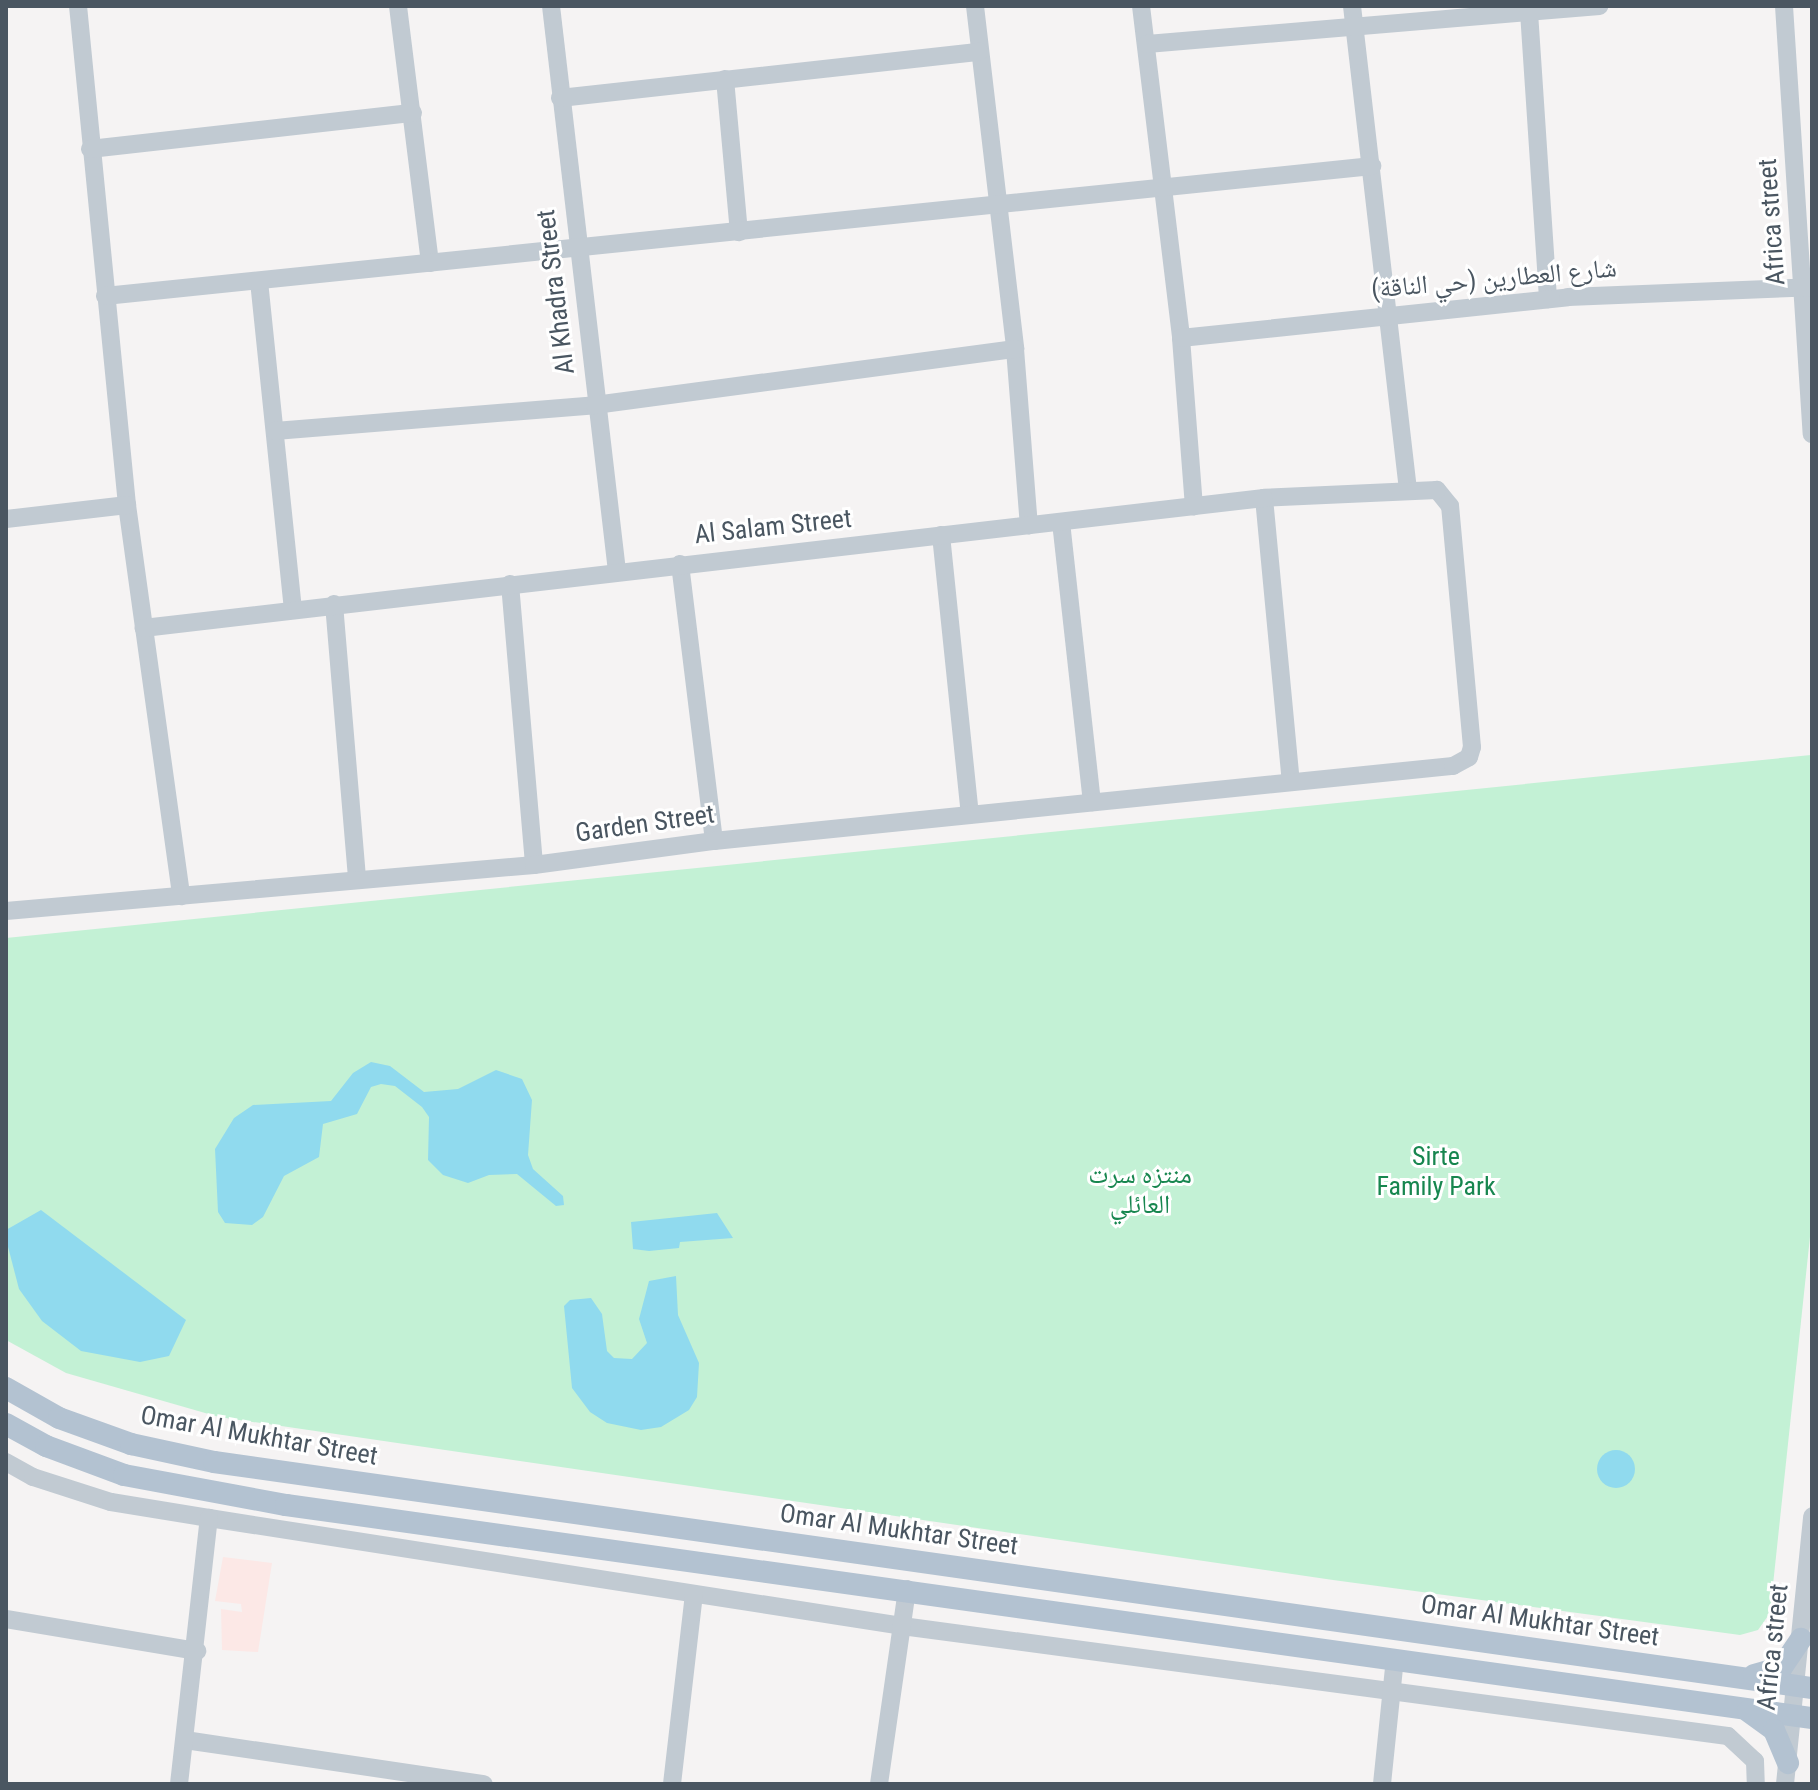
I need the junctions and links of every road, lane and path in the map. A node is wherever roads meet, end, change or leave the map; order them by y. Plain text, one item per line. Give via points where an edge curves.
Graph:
1 (78, 6) edge
2 (398, 6) edge
3 (551, 6) edge
4 (975, 6) edge
5 (1141, 6) edge
6 (1352, 6) edge
7 (1599, 6) edge
8 (1784, 6) edge
9 (1529, 12) junction
10 (1354, 26) junction
11 (1147, 44) junction
12 (979, 52) junction
13 (725, 79) junction
14 (560, 98) junction
15 (413, 113) junction
16 (90, 149) junction
17 (1372, 166) junction
18 (1162, 185) junction
19 (995, 204) junction
20 (739, 232) junction
21 (576, 251) junction
22 (430, 263) junction
23 (259, 281) junction
24 (1807, 288) edge
25 (105, 296) junction
26 (1548, 299) junction
27 (1391, 313) junction
28 (1181, 338) junction
29 (1015, 349) junction
30 (595, 405) junction
31 (275, 431) junction
32 (1812, 434) edge
33 (1408, 490) junction
34 (1264, 498) junction
35 (127, 505) junction
36 (1194, 506) junction
37 (6, 519) edge
38 (1061, 522) junction
39 (1029, 525) junction
40 (941, 535) junction
41 (680, 564) junction
42 (617, 571) junction
43 (510, 584) junction
44 (334, 604) junction
45 (293, 608) junction
46 (144, 628) junction
47 (1291, 781) junction
48 (1092, 802) junction
49 (970, 814) junction
50 (714, 841) junction
51 (534, 865) junction
52 (357, 879) junction
53 (181, 896) junction
54 (6, 911) edge
55 (6, 1388) edge
56 (6, 1424) edge
57 (6, 1462) edge
58 (1812, 1516) edge
59 (209, 1518) junction
60 (907, 1589) junction
61 (694, 1595) junction
62 (6, 1619) edge
63 (902, 1626) junction
64 (1801, 1639) junction
65 (197, 1651) junction
66 (1395, 1659) junction
67 (1728, 1676) junction
68 (1804, 1686) edge
69 (1394, 1695) junction
70 (1744, 1708) junction
71 (1802, 1717) edge
72 (185, 1740) junction
73 (1786, 1774) edge
74 (179, 1784) edge
75 (484, 1784) edge
76 (672, 1784) edge
77 (879, 1784) edge
78 (1382, 1784) edge
79 (1756, 1784) edge

1 - 16 street
2 - 15 street
3 - 14 street, Al Khadra Street
4 - 12 street
5 - 11 street
6 - 10 street
7 - 9 street
8 - 24 street, Africa street
9 - 10 street
9 - 26 street
10 - 11 street
10 - 17 street
11 - 18 street
12 - 13 street
12 - 19 street
13 - 14 street
13 - 20 street
14 - 21 street, Al Khadra Street
15 - 16 street
15 - 22 street
16 - 25 street
17 - 18 street
17 - 27 street
18 - 19 street
18 - 28 street
19 - 20 street
19 - 29 street
20 - 21 street
21 - 22 street
21 - 30 street, Al Khadra Street
22 - 23 street
23 - 25 street
23 - 31 street
24 - 26 street, شارع العطارين (حي الناقة)
24 - 32 street, Africa street
25 - 35 street
26 - 27 street, شارع العطارين (حي الناقة)
27 - 28 street, شارع العطارين (حي الناقة)
27 - 33 street
28 - 36 street
29 - 30 street
29 - 39 street
30 - 31 street
30 - 42 street, Al Khadra Street
31 - 45 street
33 - 34 street, Al Salam Street
33 - 47 street, Al Salam Street via 1437,490 1450,506 1469,757 1453,766
34 - 36 street, Al Salam Street
34 - 47 street
35 - 37 street
35 - 46 street
36 - 38 street, Al Salam Street
38 - 39 street, Al Salam Street
38 - 48 street
39 - 40 street, Al Salam Street
40 - 41 street, Al Salam Street
40 - 49 street
41 - 42 street, Al Salam Street
41 - 50 street
42 - 43 street, Al Salam Street
43 - 44 street, Al Salam Street
43 - 51 street
44 - 45 street, Al Salam Street
44 - 52 street
45 - 46 street, Al Salam Street
46 - 53 street
47 - 48 street, Garden Street
48 - 49 street, Garden Street
49 - 50 street, Garden Street
50 - 51 street, Garden Street
51 - 52 street, Garden Street
52 - 53 street, Garden Street
53 - 54 street, Garden Street
55 - 67 main road, Omar Al Mukhtar Street via 59,1418 131,1444 214,1462
56 - 60 main road via 46,1446 124,1475 211,1493
57 - 59 street via 33,1477 111,1502
58 - 64 street, Africa street
59 - 61 street
59 - 65 street
60 - 63 street
60 - 66 main road
61 - 63 street
61 - 76 street
62 - 65 street
63 - 69 street
63 - 77 street
64 - 67 main road via 1782,1667
64 - 68 street, Africa street
65 - 72 street
66 - 69 street
66 - 70 main road
67 - 68 main road, Omar Al Mukhtar Street
68 - 71 street, Africa street
69 - 78 street
69 - 79 street via 1728,1736 1755,1761
70 - 71 main road
70 - 73 main road via 1774,1730
71 - 73 street, Africa street
72 - 74 street
72 - 75 street

